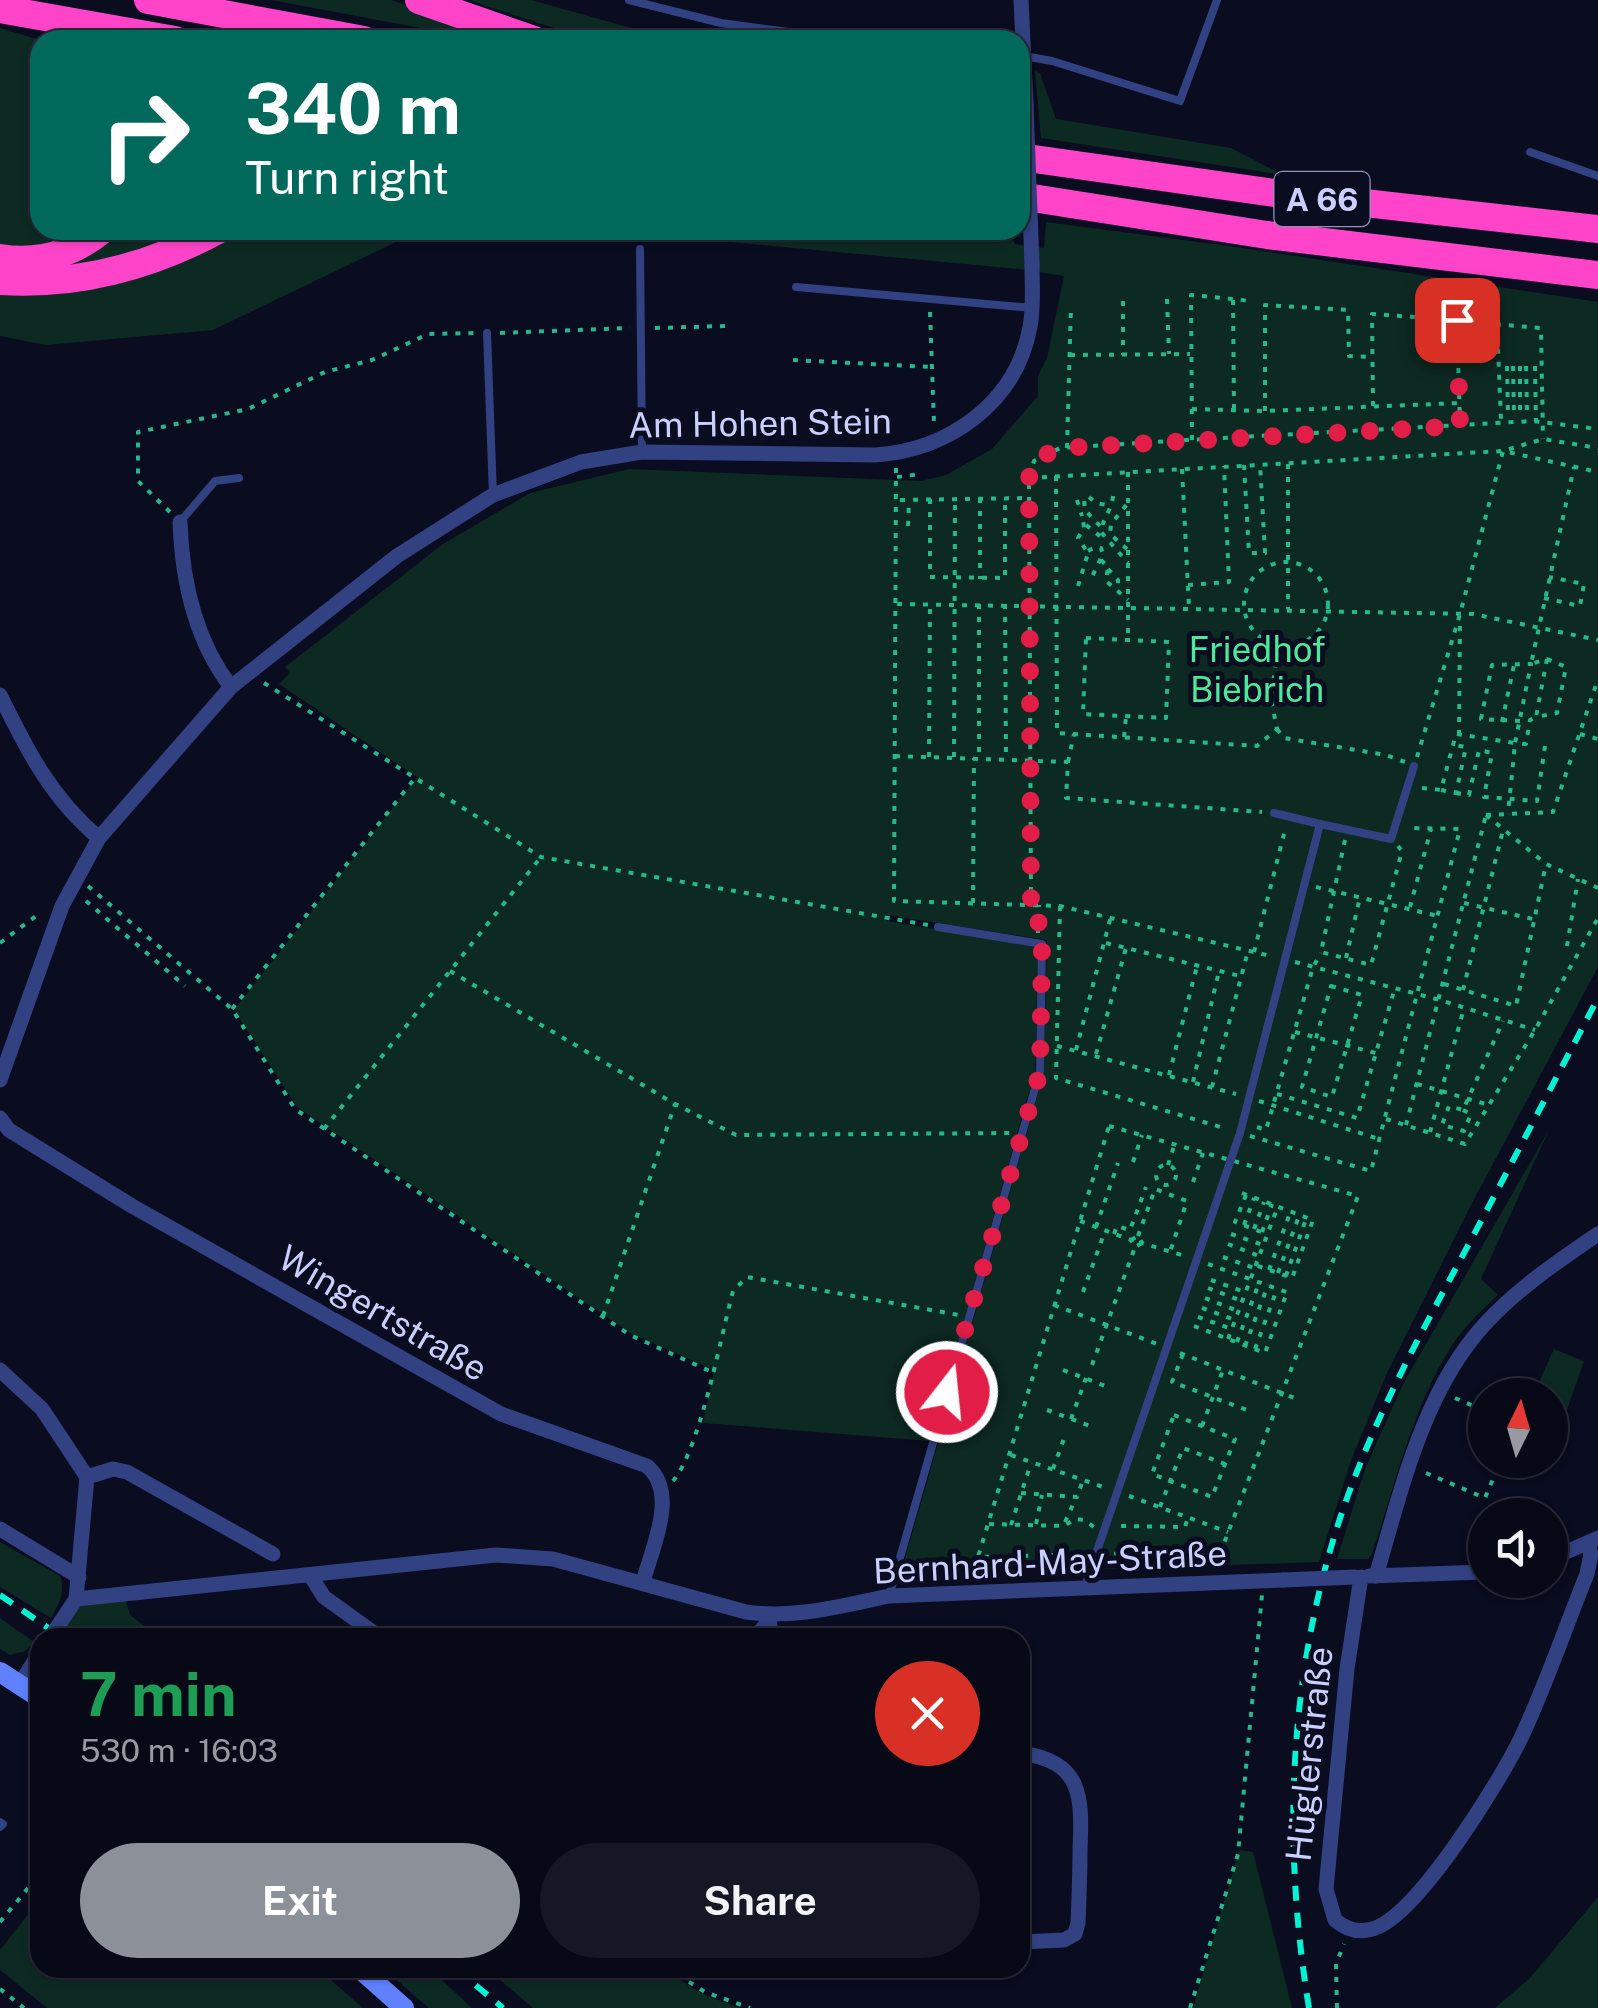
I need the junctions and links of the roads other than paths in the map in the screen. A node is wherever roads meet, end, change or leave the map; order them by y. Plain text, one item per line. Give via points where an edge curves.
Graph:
1 (148, 0) edge
2 (419, 0) edge
3 (628, 0) edge
4 (1021, 0) edge
5 (1217, 0) edge
6 (6, 10) edge
7 (47, 30) edge
8 (119, 30) edge
9 (310, 30) edge
10 (505, 30) edge
11 (774, 30) edge
12 (1022, 30) edge
13 (1030, 57) edge
14 (1530, 152) dead end
15 (1030, 158) edge
16 (1598, 176) edge
17 (1030, 198) edge
18 (1030, 211) edge
19 (1598, 229) edge
20 (87, 240) edge
21 (199, 240) edge
22 (640, 250) dead end
23 (0, 258) edge
24 (1598, 275) edge
25 (0, 281) edge
26 (796, 287) dead end
27 (1032, 308) junction
28 (487, 333) road end
29 (642, 452) junction
30 (239, 478) dead end
31 (493, 495) junction
32 (180, 522) joint
33 (231, 687) junction
34 (0, 695) edge
35 (1414, 766) road end
36 (1274, 813) road end
37 (1320, 824) junction
38 (99, 838) junction
39 (938, 927) road end
40 (0, 1080) edge
41 (0, 1118) edge
42 (1598, 1234) edge
43 (0, 1370) edge
44 (87, 1477) junction
45 (0, 1530) edge
46 (1593, 1541) edge
47 (1568, 1551) edge
48 (273, 1554) dead end
49 (1468, 1573) edge
50 (310, 1575) junction
51 (1364, 1576) junction
52 (80, 1578) junction
53 (643, 1582) junction
54 (1084, 1589) junction
55 (889, 1596) junction
56 (76, 1598) junction
57 (769, 1616) junction
58 (57, 1628) edge
59 (367, 1628) edge
60 (759, 1628) edge
61 (770, 1628) edge
62 (30, 1668) edge
63 (0, 1672) edge
64 (20, 1684) junction
65 (30, 1691) edge
66 (1030, 1754) edge
67 (1030, 1942) edge
68 (370, 1978) edge
69 (404, 2008) edge

1 - 9 highway
2 - 10 highway
3 - 11 lane
4 - 12 street, Am Hohen Stein
5 - 13 lane via 1180,100
6 - 7 highway
6 - 8 highway
14 - 16 lane
15 - 19 highway, A 66
17 - 24 highway, A 66 via 1267,235
18 - 27 street, Am Hohen Stein, bridge
20 - 23 highway via 67,253
21 - 25 highway via 109,274
22 - 29 lane
26 - 27 lane
27 - 29 street, Am Hohen Stein via 1024,350 1004,388 974,420 937,442 896,454
28 - 31 lane
29 - 31 street, Am Hohen Stein via 580,462
30 - 32 lane via 215,481
31 - 33 street, Am Hohen Stein via 397,556
32 - 33 street via 185,580 202,639
33 - 38 street, Am Hohen Stein
34 - 38 street via 46,783
35 - 37 lane via 1391,839
36 - 37 lane
37 - 54 lane via 1241,1128
38 - 40 street, Am Hohen Stein via 62,906
39 - 55 lane via 1042,944 1040,1072
41 - 53 street, Wingertstraße via 132,1206 484,1404 647,1466 663,1490
42 - 51 street, Hüglerstraße via 1518,1291 1482,1327 1441,1392
43 - 44 street via 42,1409
44 - 48 street via 127,1472
44 - 52 street
45 - 52 street
46 - 47 street
46 - 51 street, Hüglerstraße via 1587,1574 1501,1776 1414,1895 1378,1926 1350,1930 1331,1913 1326,1872 1347,1669
49 - 51 street, Bernhard-May-Straße
50 - 53 street, Bernhard-May-Straße via 496,1555 554,1560
50 - 56 street, Bernhard-May-Straße
50 - 59 street via 324,1597
51 - 54 street, Bernhard-May-Straße, bridge
52 - 56 street
53 - 57 street, Bernhard-May-Straße
54 - 55 street, Bernhard-May-Straße
55 - 57 street, Bernhard-May-Straße
56 - 58 street, bridge
57 - 60 lane
57 - 61 street
62 - 64 street
63 - 64 main road
64 - 65 main road
66 - 67 street via 1062,1768 1082,1802 1075,1934
68 - 69 main road

